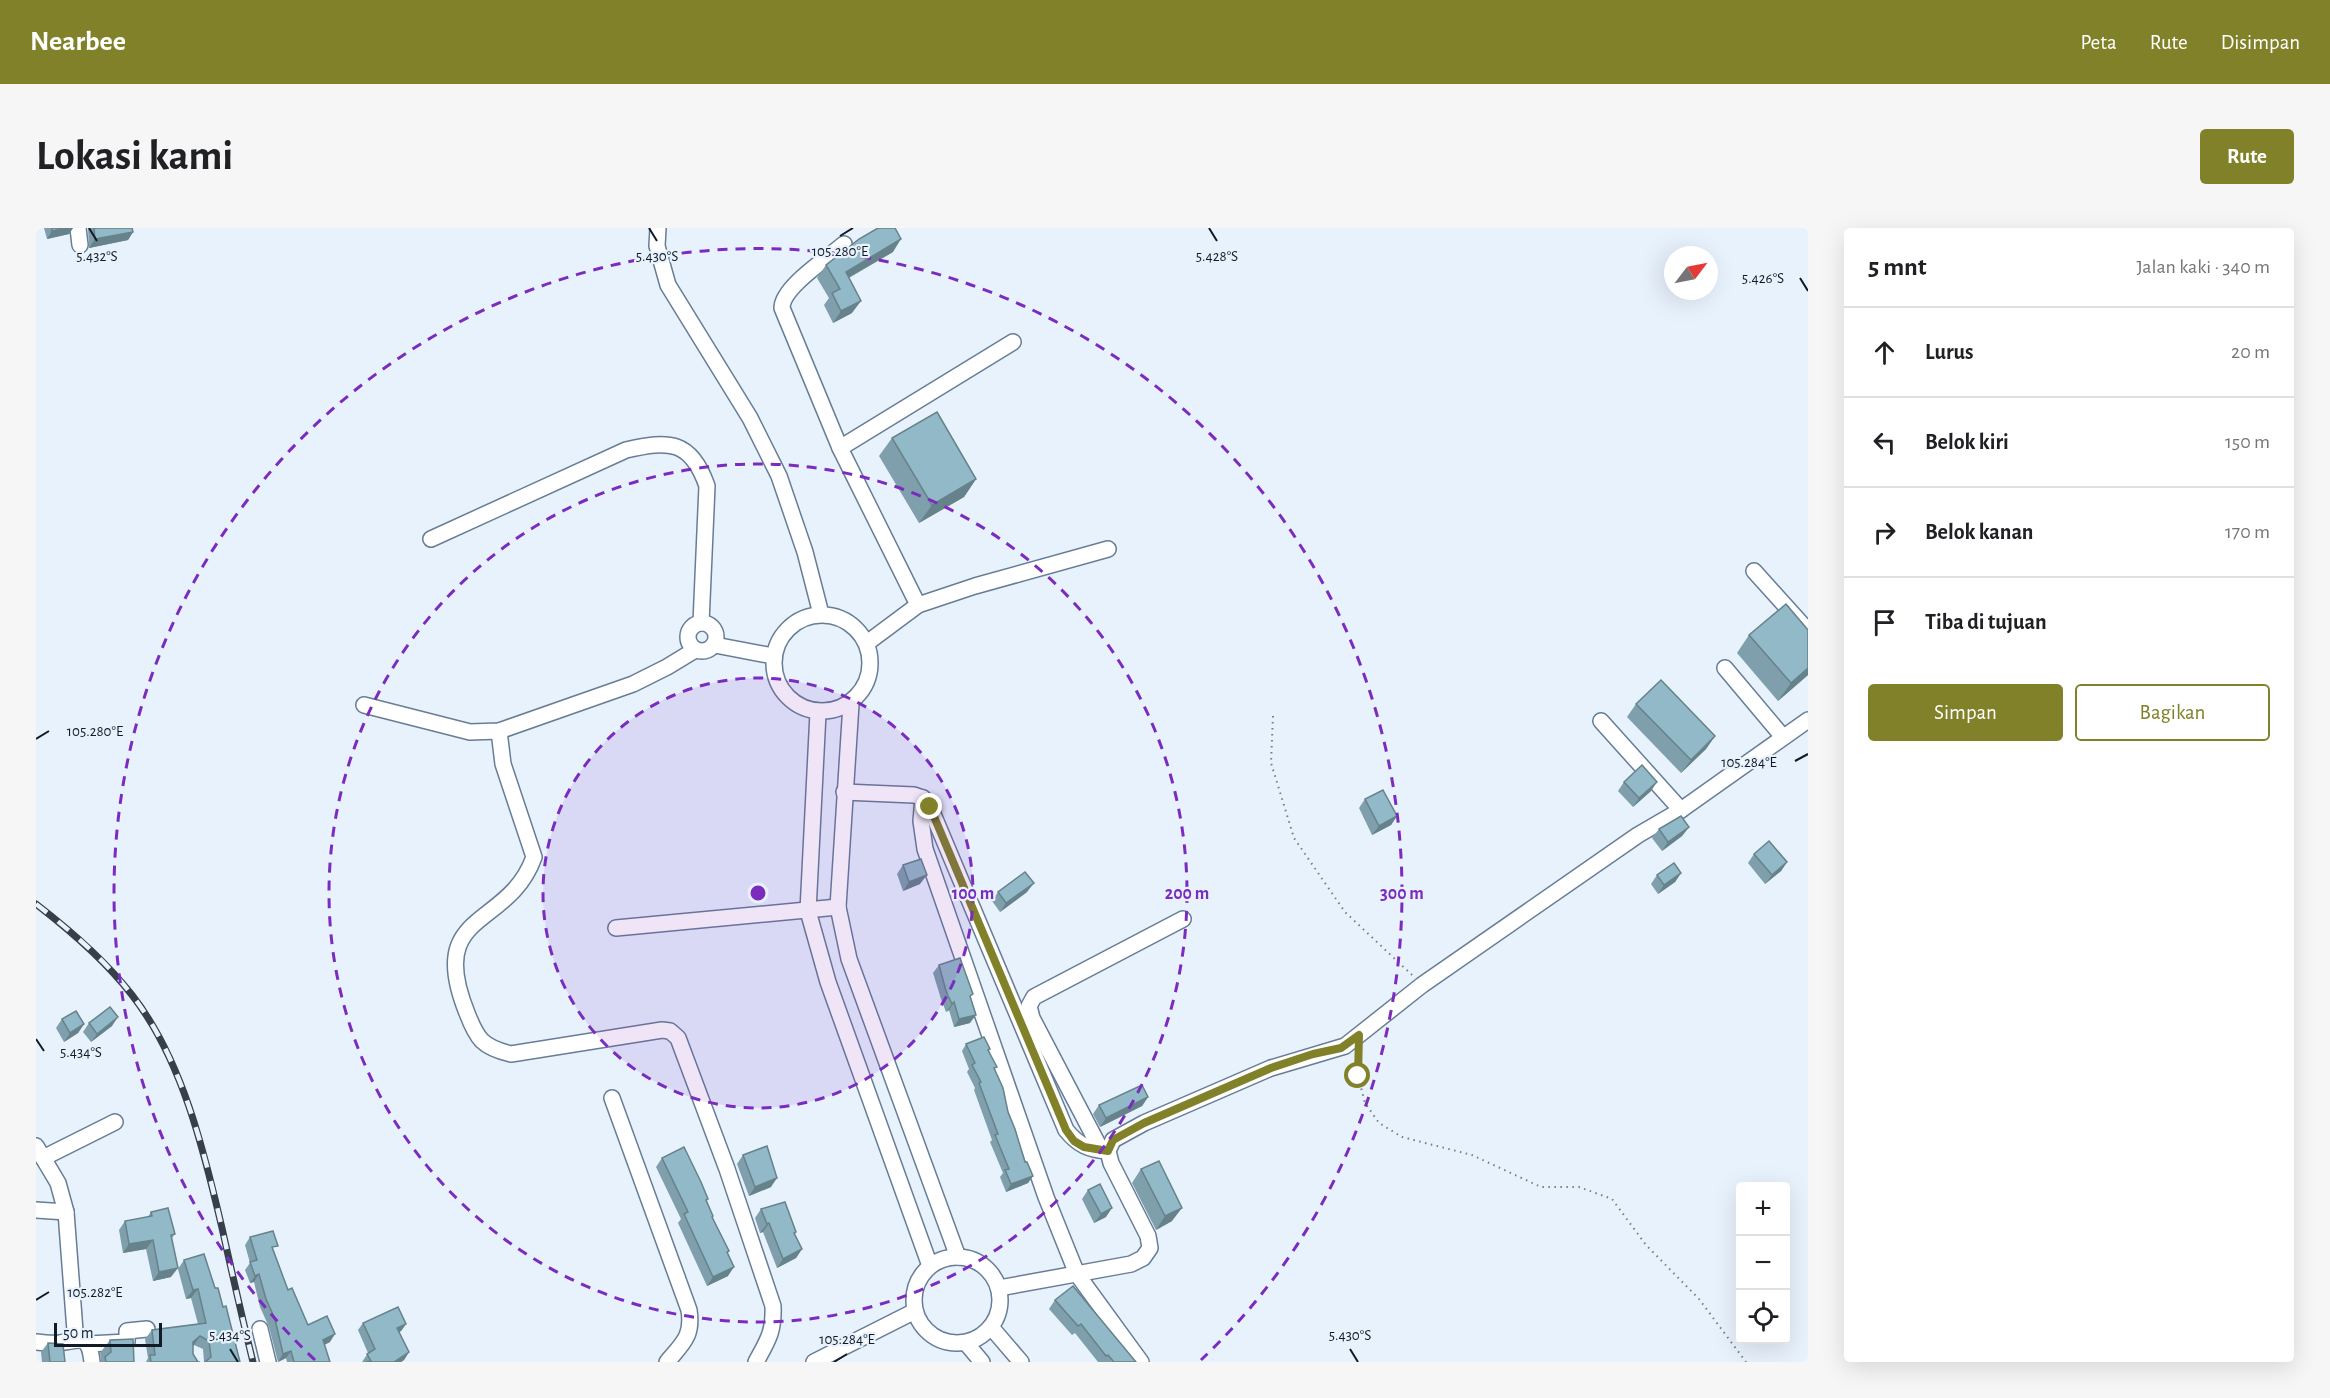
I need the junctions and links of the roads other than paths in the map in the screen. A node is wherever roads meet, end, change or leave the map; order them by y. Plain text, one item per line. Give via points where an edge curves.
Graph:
1 (78, 228) edge
2 (658, 228) edge
3 (844, 244) dead end
4 (80, 245) dead end
5 (1013, 342) dead end
6 (840, 448) junction
7 (431, 539) dead end
8 (1108, 549) dead end
9 (1754, 571) dead end
10 (918, 605) junction
11 (821, 614) junction
12 (701, 623) junction
13 (1808, 631) edge
14 (867, 643) junction
15 (715, 645) junction
16 (695, 650) junction
17 (773, 656) junction
18 (1725, 668) dead end
19 (851, 704) junction
20 (364, 705) dead end
21 (818, 713) junction
22 (1808, 720) edge
23 (1601, 721) dead end
24 (499, 731) junction
25 (1783, 737) junction
26 (844, 792) junction
27 (923, 798) junction
28 (1681, 810) junction
29 (838, 907) junction
30 (808, 911) junction
31 (1183, 919) dead end
32 (616, 928) dead end
33 (612, 1098) dead end
34 (114, 1122) dead end
35 (1104, 1151) junction
36 (39, 1152) edge
37 (36, 1210) edge
38 (66, 1212) junction
39 (958, 1257) junction
40 (930, 1266) junction
41 (1077, 1274) junction
42 (999, 1288) junction
43 (915, 1311) junction
44 (991, 1327) junction
45 (147, 1329) dead end
46 (260, 1329) dead end
47 (72, 1339) junction
48 (36, 1342) edge
49 (966, 1343) junction
50 (88, 1344) junction
51 (92, 1362) edge
52 (268, 1362) edge
53 (667, 1362) edge
54 (756, 1362) edge
55 (813, 1362) edge
56 (982, 1362) edge
57 (1021, 1362) edge
58 (1141, 1362) edge

1 - 4 street
2 - 11 street via 657,246 668,285 750,418 779,476
3 - 6 street via 792,287 782,301
5 - 6 street
6 - 10 street
7 - 12 street via 626,450 671,444 688,452 701,467 707,486
8 - 10 street
9 - 13 street
10 - 14 street
11 - 14 street via 840,617 856,628
11 - 17 street via 799,620 782,635
12 - 15 street via 714,630
12 - 16 street via 694,626 688,638
14 - 19 street via 871,665 865,687
15 - 16 street via 702,652
15 - 17 street
16 - 24 street via 633,684
17 - 21 street via 782,690 793,703
18 - 25 street
19 - 21 street
19 - 26 street
20 - 24 street via 470,732
21 - 30 street
22 - 25 street
23 - 28 street
24 - 54 street via 503,764 534,857 515,891 460,940 455,955 456,971 467,1014 481,1041 511,1054 662,1030 678,1038 773,1306 769,1341
25 - 28 street
26 - 27 street
26 - 29 street
27 - 35 street via 1066,1130 1084,1147
27 - 41 street via 924,849 1046,1197
28 - 35 street via 1638,835 1422,985 1341,1048 1271,1068 1144,1123 1113,1140
29 - 30 street
29 - 39 street via 849,959
30 - 32 street
30 - 40 street via 828,982
31 - 35 street via 1034,997 1029,1006
33 - 53 street via 689,1310 689,1333
34 - 36 street
35 - 41 street via 1148,1236 1150,1248 1143,1258 1131,1264
36 - 38 street via 58,1183
37 - 38 street
38 - 47 street via 75,1330
39 - 40 street
39 - 42 street via 976,1261 990,1272
40 - 43 street via 916,1286
41 - 42 street
41 - 58 street
42 - 44 street via 999,1309
43 - 49 street via 922,1326 934,1337
43 - 55 street
44 - 49 street
44 - 57 street
45 - 50 street via 127,1331 127,1342
46 - 52 street
47 - 48 street
47 - 50 street
49 - 56 street
50 - 51 street

